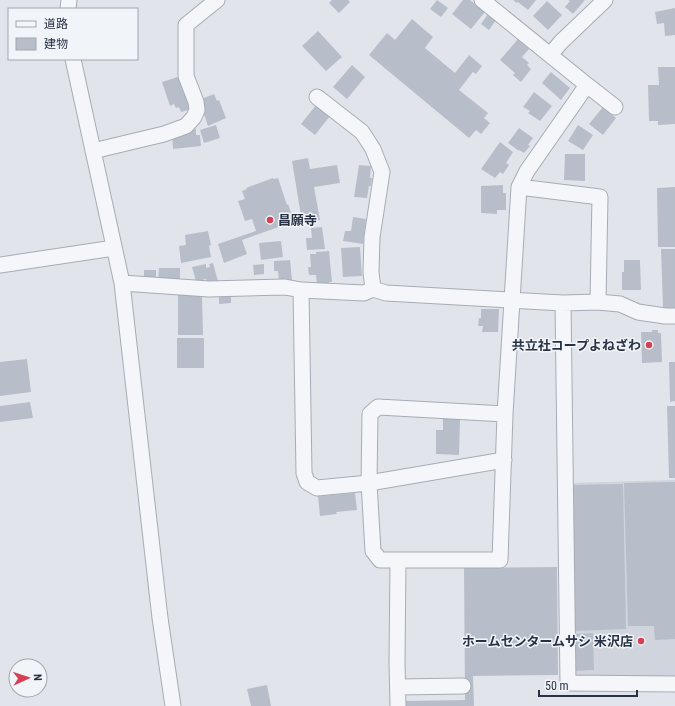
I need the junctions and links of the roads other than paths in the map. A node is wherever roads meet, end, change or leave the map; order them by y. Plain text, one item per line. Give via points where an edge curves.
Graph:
1 (217, 0) edge
2 (482, 0) edge
3 (606, 0) edge
4 (550, 54) junction
5 (73, 60) edge
6 (587, 85) junction
7 (317, 97) dead end
8 (615, 107) dead end
9 (93, 151) junction
10 (519, 187) junction
11 (114, 248) junction
12 (0, 265) edge
13 (122, 283) junction
14 (373, 289) junction
15 (300, 290) junction
16 (513, 300) junction
17 (598, 302) junction
18 (563, 303) junction
19 (675, 316) edge
20 (506, 414) junction
21 (504, 460) junction
22 (369, 484) junction
23 (398, 560) junction
24 (675, 684) edge
25 (463, 686) dead end
26 (398, 688) junction
27 (173, 706) edge
28 (398, 706) edge

1 - 9 street via 186,25 186,76 196,102 197,110 194,117 186,126 164,134
2 - 4 street
3 - 4 street
4 - 6 street
5 - 9 street
6 - 8 street
6 - 10 street
7 - 14 street via 362,132 373,149 382,172 372,237
9 - 11 street
10 - 16 street
10 - 17 street via 600,197
11 - 12 street
11 - 13 street
13 - 15 street via 209,289 285,287
13 - 27 street via 160,618
14 - 15 street via 364,293
14 - 16 street via 386,293
15 - 22 street via 304,473 307,482 317,488
16 - 18 street
16 - 20 street
17 - 18 street
17 - 19 street via 620,304 638,312
18 - 24 street via 568,682
20 - 21 street
20 - 22 street via 378,407 370,414
21 - 22 street
21 - 23 street via 500,560
22 - 23 street via 373,551 380,560
23 - 26 street
25 - 26 street
26 - 28 street

